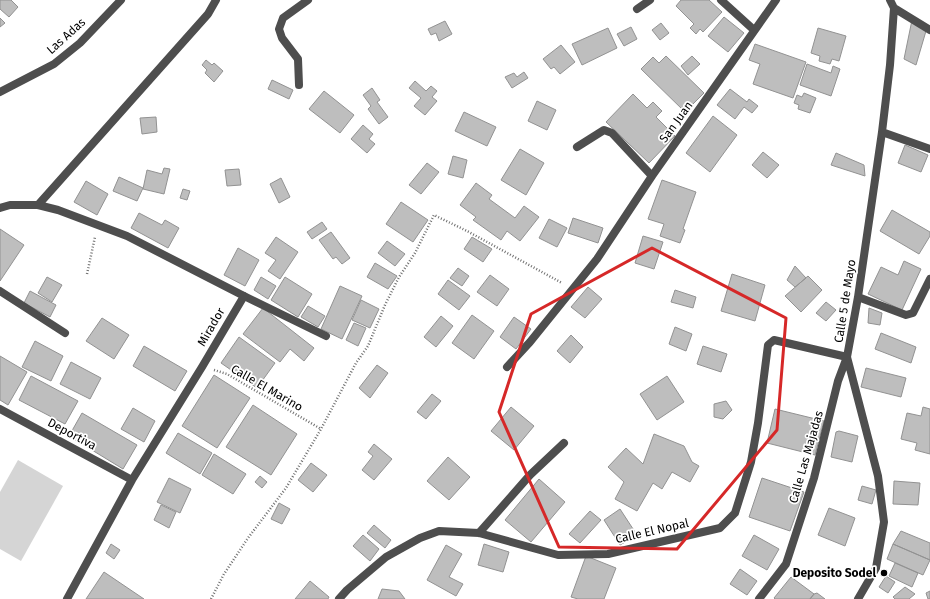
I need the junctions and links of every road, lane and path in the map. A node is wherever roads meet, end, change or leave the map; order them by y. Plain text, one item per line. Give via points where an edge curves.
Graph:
1 (121, 0) edge
2 (216, 0) edge
3 (308, 0) edge
4 (650, 0) edge
5 (720, 0) edge
6 (776, 0) edge
7 (890, 0) edge
8 (894, 8) junction
9 (637, 10) dead end
10 (754, 30) junction
11 (930, 30) edge
12 (299, 85) dead end
13 (0, 92) edge
14 (882, 132) junction
15 (577, 147) dead end
16 (930, 149) edge
17 (652, 176) junction
18 (38, 205) junction
19 (0, 208) edge
20 (98, 225) junction
21 (87, 274) dead end
22 (930, 279) edge
23 (574, 289) junction
24 (0, 290) edge
25 (244, 296) junction
26 (858, 297) junction
27 (65, 333) dead end
28 (326, 336) dead end
29 (847, 357) junction
30 (202, 367) junction
31 (507, 367) dead end
32 (0, 409) edge
33 (321, 429) junction
34 (564, 443) dead end
35 (132, 480) junction
36 (479, 533) junction
37 (67, 599) edge
38 (211, 599) edge
39 (339, 599) edge
40 (759, 599) edge
41 (858, 599) edge

1 - 13 street, Las Adas via 80,43 54,64
2 - 18 street via 208,14
3 - 12 street via 283,18 279,29 282,38 298,59
4 - 9 street
5 - 10 street
6 - 10 street, San Juan
7 - 8 street
8 - 11 street
8 - 14 street, Calle 5 de Mayo
10 - 17 street, San Juan
14 - 16 street
14 - 26 street, Calle 5 de Mayo
15 - 17 street via 604,130 612,133
17 - 23 street, San Juan
18 - 19 street via 10,205
18 - 20 street
20 - 21 path
20 - 25 street via 127,236
22 - 26 street via 913,313 906,315
23 - 31 street, San Juan
23 - 33 path via 434,215 385,305 368,346 356,363
24 - 27 street
25 - 28 street
25 - 30 street, Mirador
26 - 29 street, Calle 5 de Mayo
29 - 36 street, Calle El Nopal via 774,340 768,345 751,462 735,512 720,528 608,554 558,555
29 - 40 street, Calle Las Majadas via 838,381 814,478 786,564
29 - 41 street, Calle 5 de Mayo via 878,476 884,522 876,568
30 - 33 path, Calle El Marino via 227,374
30 - 35 street, Mirador
32 - 35 street, Deportiva
33 - 38 path via 286,488 224,574
34 - 36 street via 530,475
35 - 37 street, Mirador
36 - 39 street, Calle El Nopal via 439,531 420,538 386,557

